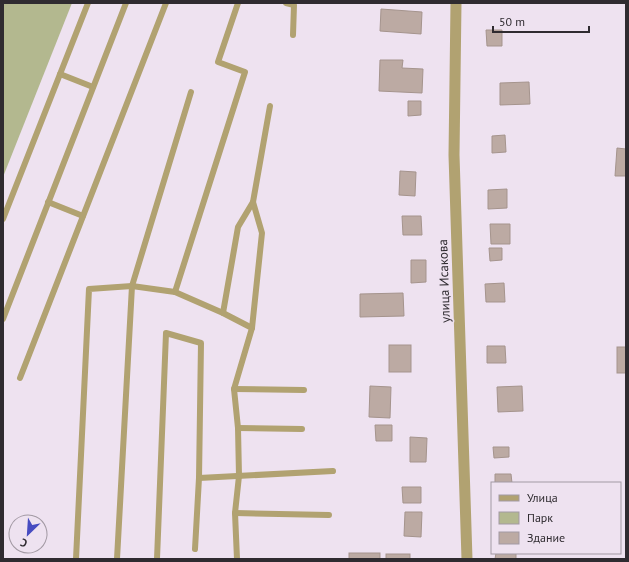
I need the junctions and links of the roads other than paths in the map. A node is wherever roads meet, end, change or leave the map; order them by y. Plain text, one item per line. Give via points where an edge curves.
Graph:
1 (88, 3) edge
2 (126, 3) edge
3 (166, 3) edge
4 (238, 3) edge
5 (286, 3) edge
6 (456, 3) edge
7 (294, 4) edge
8 (293, 35) dead end
9 (60, 74) junction
10 (93, 88) junction
11 (191, 92) dead end
12 (270, 106) dead end
13 (48, 202) junction
14 (253, 202) junction
15 (83, 216) junction
16 (3, 219) edge
17 (132, 286) junction
18 (175, 292) junction
19 (223, 313) junction
20 (3, 319) edge
21 (252, 328) junction
22 (20, 378) dead end
23 (234, 389) junction
24 (304, 390) dead end
25 (238, 428) junction
26 (302, 429) dead end
27 (333, 471) dead end
28 (239, 476) junction
29 (199, 478) junction
30 (235, 513) junction
31 (329, 515) dead end
32 (195, 549) dead end
33 (76, 559) edge
34 (117, 559) edge
35 (157, 559) edge
36 (237, 559) edge
37 (467, 559) edge

1 - 9 lane
2 - 10 lane
3 - 15 lane
4 - 18 lane via 218,62 245,72
5 - 7 lane
6 - 37 street, улица Исакова via 454,155
7 - 8 lane
9 - 10 lane
9 - 16 lane
10 - 13 lane
11 - 17 lane
12 - 14 lane
13 - 15 lane
13 - 20 lane
14 - 19 lane via 238,227
14 - 21 lane via 262,233
15 - 22 lane
17 - 18 lane
17 - 33 lane via 89,289
17 - 34 lane
18 - 19 lane
19 - 21 lane
21 - 23 lane
23 - 24 lane
23 - 25 lane
25 - 26 lane
25 - 28 lane
27 - 28 lane
28 - 29 lane
28 - 30 lane
29 - 32 lane
29 - 35 lane via 201,343 166,333
30 - 31 lane
30 - 36 lane

